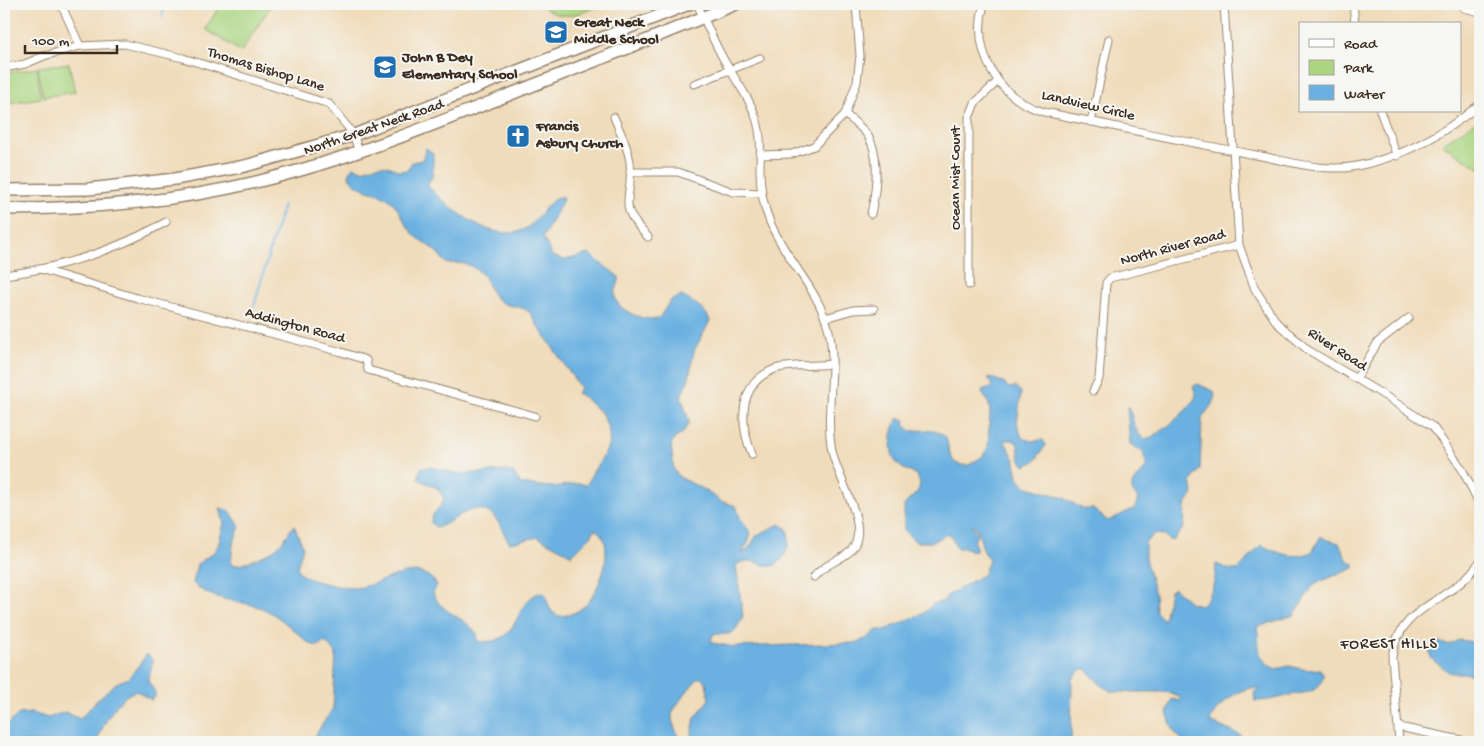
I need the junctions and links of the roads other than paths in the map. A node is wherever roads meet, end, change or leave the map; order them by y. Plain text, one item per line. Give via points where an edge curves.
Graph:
1 (62, 4) edge
2 (688, 4) edge
3 (697, 4) edge
4 (736, 4) edge
5 (856, 4) edge
6 (984, 4) edge
7 (1224, 4) edge
8 (1353, 4) edge
9 (1464, 8) dead end
10 (1480, 12) edge
11 (703, 18) junction
12 (1355, 22) edge
13 (1109, 40) dead end
14 (80, 46) junction
15 (760, 58) dead end
16 (4, 68) edge
17 (730, 70) junction
18 (998, 81) junction
19 (694, 84) dead end
20 (1480, 104) edge
21 (1380, 112) edge
22 (845, 114) junction
23 (614, 118) dead end
24 (1091, 122) junction
25 (354, 135) junction
26 (1231, 150) junction
27 (358, 151) junction
28 (760, 156) junction
29 (1397, 156) junction
30 (630, 172) junction
31 (4, 190) edge
32 (762, 193) junction
33 (4, 209) edge
34 (871, 214) dead end
35 (166, 222) dead end
36 (648, 237) dead end
37 (1239, 244) junction
38 (40, 269) junction
39 (4, 275) edge
40 (969, 285) dead end
41 (874, 309) dead end
42 (825, 318) junction
43 (1409, 318) dead end
44 (832, 364) junction
45 (1356, 379) junction
46 (1093, 391) dead end
47 (536, 416) dead end
48 (752, 454) dead end
49 (1480, 505) edge
50 (1480, 560) edge
51 (814, 577) dead end
52 (1399, 727) junction
53 (1461, 740) dead end
54 (1400, 742) edge

1 - 14 street
2 - 25 main road, North Great Neck Road
3 - 11 street
4 - 11 main road, North Great Neck Road
5 - 22 street via 860,56 857,82
6 - 18 street, Landview Circle via 980,24 983,50
7 - 26 street, River Road
8 - 12 street
9 - 10 street
11 - 17 street
11 - 27 main road, North Great Neck Road
13 - 24 street
14 - 16 street, Thomas Bishop Lane
14 - 25 street, Thomas Bishop Lane via 125,44 183,58 324,102
15 - 17 street
17 - 19 street
17 - 28 street via 754,110 760,132
18 - 24 street, Landview Circle via 1015,99 1034,109
18 - 40 street, Ocean Mist Court via 976,103 969,118
20 - 29 street, Landview Circle via 1455,125
21 - 29 street
22 - 28 street via 814,146 792,154
22 - 34 street via 868,135 874,150 876,190
23 - 30 street via 626,147
24 - 26 street, Landview Circle
25 - 27 street, Thomas Bishop Lane
25 - 31 main road, North Great Neck Road via 245,166 175,179 89,189
26 - 29 street, Landview Circle via 1324,168 1355,167
26 - 37 street, River Road
27 - 33 main road, North Great Neck Road via 256,182 185,196 61,209
28 - 32 street
30 - 32 street via 678,172 734,192
30 - 36 street via 628,210 633,222
32 - 42 street via 775,232 809,285
35 - 38 street via 104,252
37 - 45 street, River Road via 1255,290 1277,323 1308,350
37 - 46 street, North River Road via 1110,278 1106,283 1099,379
38 - 39 street
38 - 47 street, Addington Road via 366,360 368,370
41 - 42 street via 853,310
42 - 44 street
43 - 45 street via 1378,342
44 - 48 street via 776,369 753,382 743,415 744,437
44 - 51 street via 828,413 830,438 857,523 858,536 850,551
45 - 49 street, River Road via 1433,427 1462,469
50 - 52 street via 1474,571 1458,586 1408,619 1394,643 1392,657
52 - 53 street
52 - 54 street

